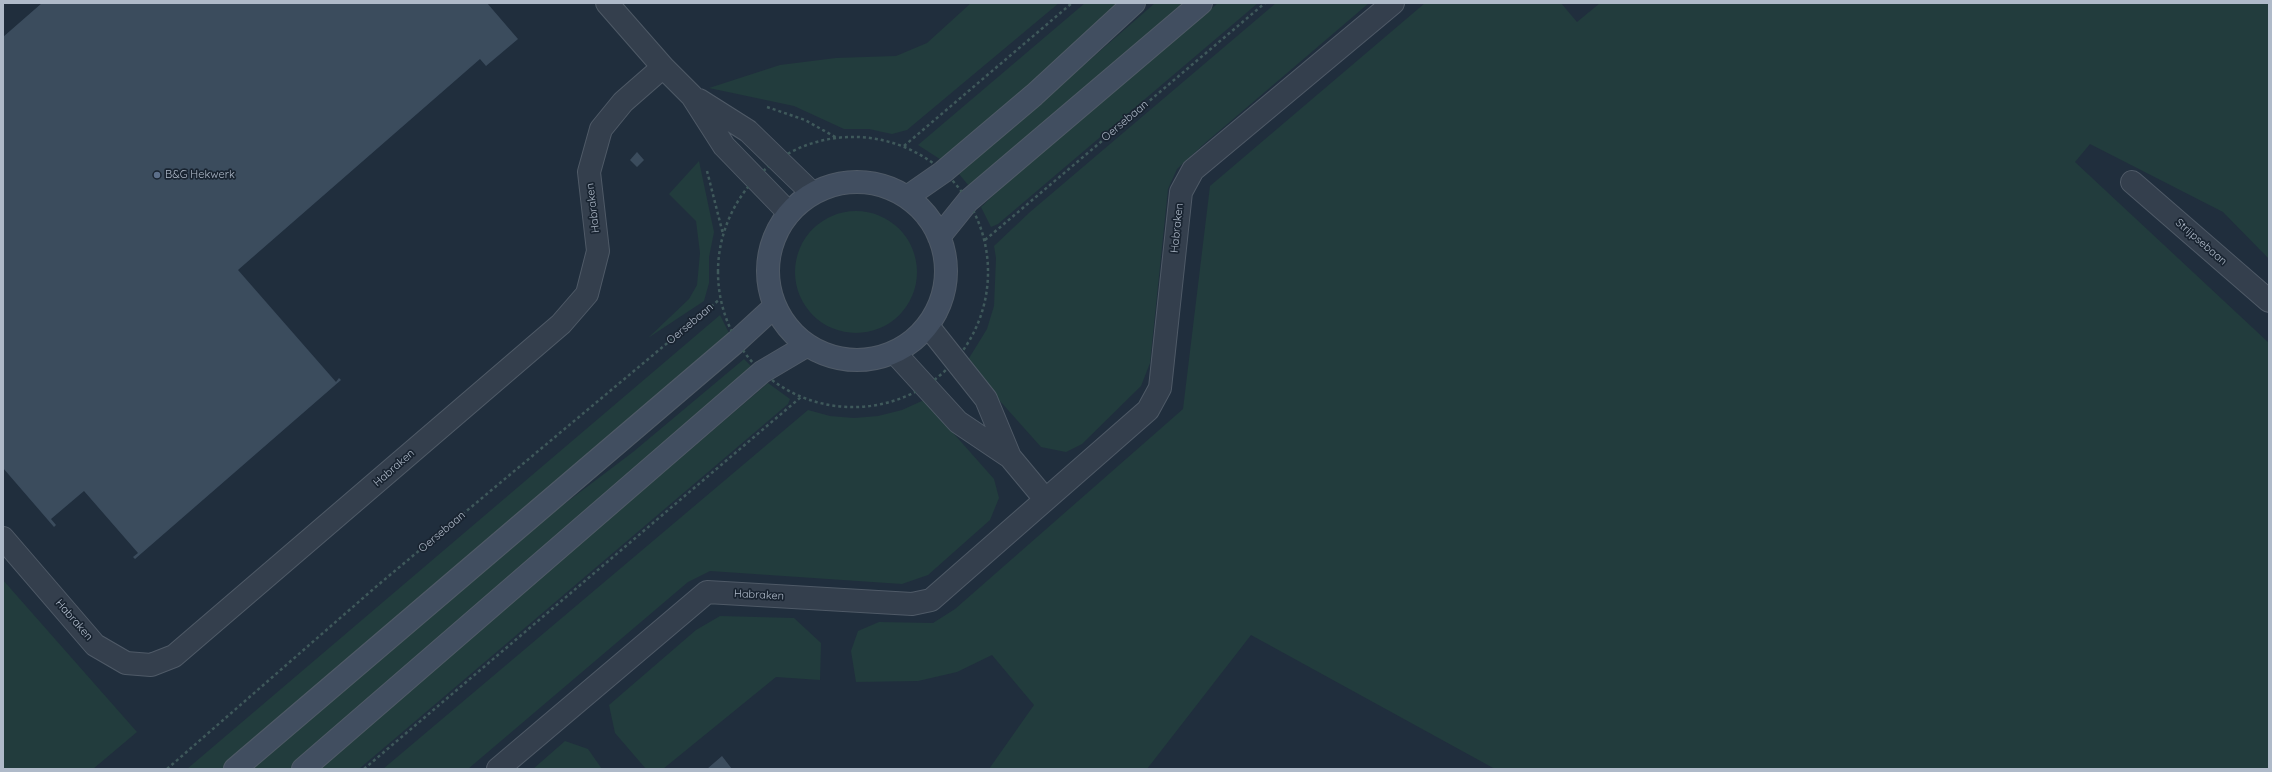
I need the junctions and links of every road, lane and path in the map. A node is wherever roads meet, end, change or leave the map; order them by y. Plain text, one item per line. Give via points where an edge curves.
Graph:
1 (607, 3) edge
2 (1072, 3) edge
3 (1134, 3) edge
4 (1201, 3) edge
5 (1265, 3) edge
6 (1393, 3) edge
7 (663, 67) junction
8 (692, 96) junction
9 (904, 146) junction
10 (778, 159) junction
11 (944, 172) junction
12 (755, 178) junction
13 (2132, 182) dead end
14 (812, 193) junction
15 (907, 197) junction
16 (968, 201) junction
17 (789, 213) junction
18 (939, 236) junction
19 (985, 240) junction
20 (720, 299) junction
21 (2269, 301) edge
22 (774, 307) junction
23 (928, 326) junction
24 (737, 341) junction
25 (806, 346) junction
26 (895, 353) junction
27 (954, 361) junction
28 (762, 372) junction
29 (924, 386) junction
30 (801, 397) junction
31 (1010, 457) junction
32 (1045, 499) junction
33 (3, 538) edge
34 (167, 769) edge
35 (235, 769) edge
36 (303, 769) edge
37 (364, 769) edge
38 (498, 769) edge

1 - 7 street
2 - 9 path
3 - 11 main road via 1034,95
4 - 16 main road
5 - 19 path, Oersebaan
6 - 32 street, Habraken via 1193,170 1181,192 1160,388 1148,410
7 - 8 street
7 - 33 street, Habraken via 623,102 601,129 589,172 598,251 587,294 561,324 174,656 151,665 126,663 95,645
8 - 10 street via 748,131
8 - 12 street via 724,146
9 - 10 path via 871,138 837,138 816,142
9 - 11 path via 925,157
10 - 12 path
10 - 14 street
11 - 15 main road
11 - 16 path
12 - 17 street
12 - 20 path via 741,195 723,234 718,256
13 - 21 street, Strijpsebaan
14 - 15 main road via 835,184 860,181 884,186
14 - 17 main road
15 - 18 main road via 926,214
16 - 18 main road
16 - 19 path
17 - 22 main road via 772,241 767,274
18 - 23 main road via 946,259 946,282 940,305
19 - 27 path via 988,264 980,316 969,340
20 - 24 path
20 - 34 path, Oersebaan via 378,586
22 - 24 main road
22 - 25 main road via 787,329
23 - 26 main road via 913,341
23 - 27 street
24 - 28 path
24 - 35 main road
25 - 26 main road via 834,359 865,361
25 - 28 main road
26 - 29 street
27 - 29 path
27 - 31 street via 986,399
28 - 30 path via 780,386
28 - 36 main road
29 - 30 path via 906,396 864,406 843,407
29 - 31 street via 958,422
30 - 37 path
31 - 32 street
32 - 38 street, Habraken via 931,600 912,604 707,592

